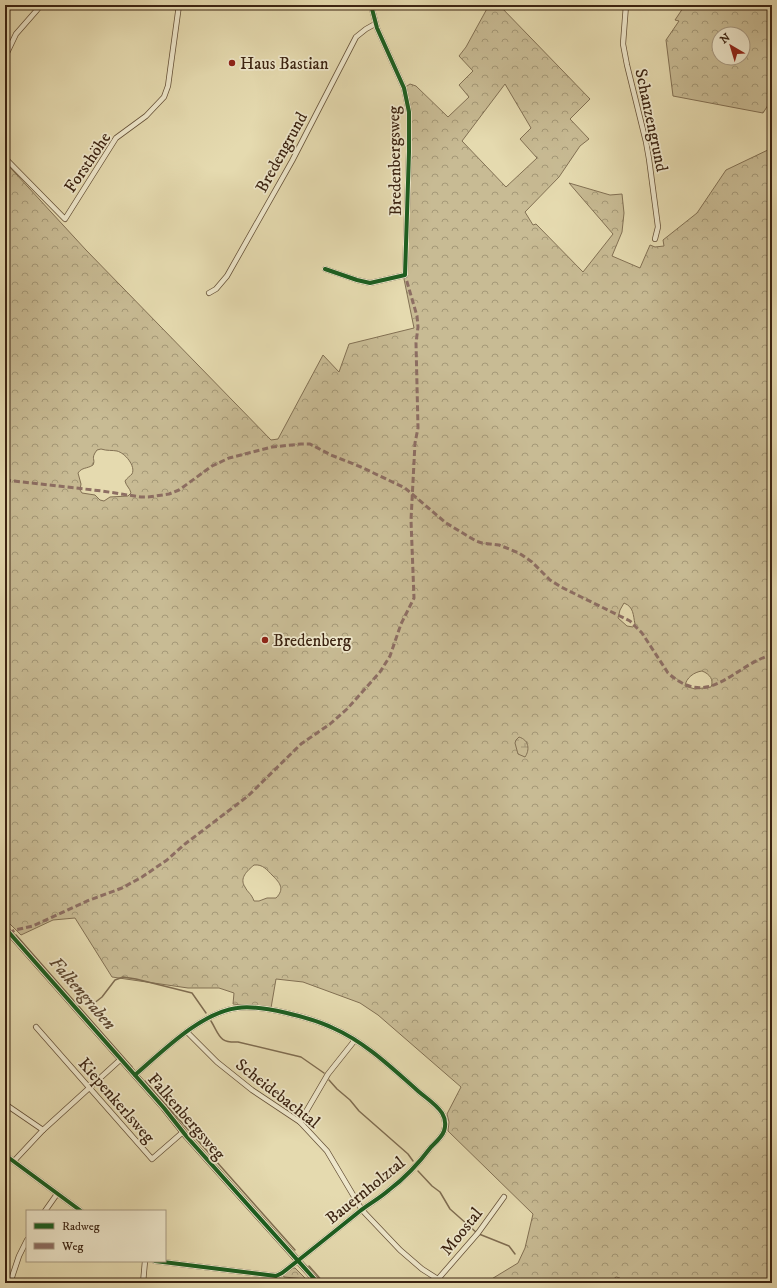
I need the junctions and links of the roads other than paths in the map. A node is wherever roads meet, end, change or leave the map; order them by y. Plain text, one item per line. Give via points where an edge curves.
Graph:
1 (41, 5) edge
2 (179, 5) edge
3 (370, 5) edge
4 (626, 5) edge
5 (375, 24) junction
6 (5, 57) edge
7 (5, 158) edge
8 (655, 239) dead end
9 (325, 269) dead end
10 (209, 293) dead end
11 (5, 928) edge
12 (36, 1027) dead end
13 (187, 1032) junction
14 (355, 1040) junction
15 (121, 1060) junction
16 (134, 1075) junction
17 (89, 1088) junction
18 (5, 1104) edge
19 (300, 1122) junction
20 (43, 1130) junction
21 (183, 1132) junction
22 (5, 1155) edge
23 (14, 1161) junction
24 (57, 1194) junction
25 (504, 1197) dead end
26 (46, 1210) edge
27 (80, 1210) edge
28 (362, 1210) junction
29 (26, 1242) edge
30 (298, 1260) junction
31 (145, 1262) edge
32 (163, 1262) edge
33 (438, 1280) junction
34 (10, 1283) edge
35 (143, 1283) edge
36 (318, 1283) edge
37 (444, 1283) edge

1 - 6 street via 16,34
2 - 7 street, Forsthöhe via 168,86 164,97 146,116 116,138 65,219
3 - 5 street, Bredenbergsweg
4 - 8 street, Schanzengrund via 623,44 650,159 658,227
5 - 9 street, Bredenbergsweg via 404,88 409,112 405,275 370,284
5 - 10 street, Bredengrund via 356,37 292,161 227,276
11 - 15 street, Falkenbergsweg
12 - 17 street, Kiepenkerlsweg
13 - 14 street, Bauernholztal via 207,1018 228,1009 244,1007 277,1011 308,1019 332,1027
13 - 16 street, Bauernholztal
13 - 19 street, Scheidebachtal via 217,1062
14 - 19 street via 328,1074
14 - 28 street, Bauernholztal via 435,1106 445,1122 443,1133 417,1164
15 - 16 street, Falkenbergsweg
15 - 17 street
16 - 21 street, Falkenbergsweg
17 - 20 street
17 - 21 street, Kiepenkerlsweg via 152,1160
18 - 20 street
19 - 28 street, Scheidebachtal via 327,1151
20 - 23 street
21 - 30 street, Falkenbergsweg
22 - 23 street
23 - 24 street
24 - 26 street
24 - 27 street
25 - 33 street, Moostal via 478,1233
28 - 30 street, Bauernholztal
28 - 33 street, Scheidebachtal via 400,1250
29 - 34 street
30 - 32 street, Bauernholztal via 276,1276
30 - 36 street, Falkenbergsweg
31 - 35 street
33 - 37 street, Scheidebachtal

